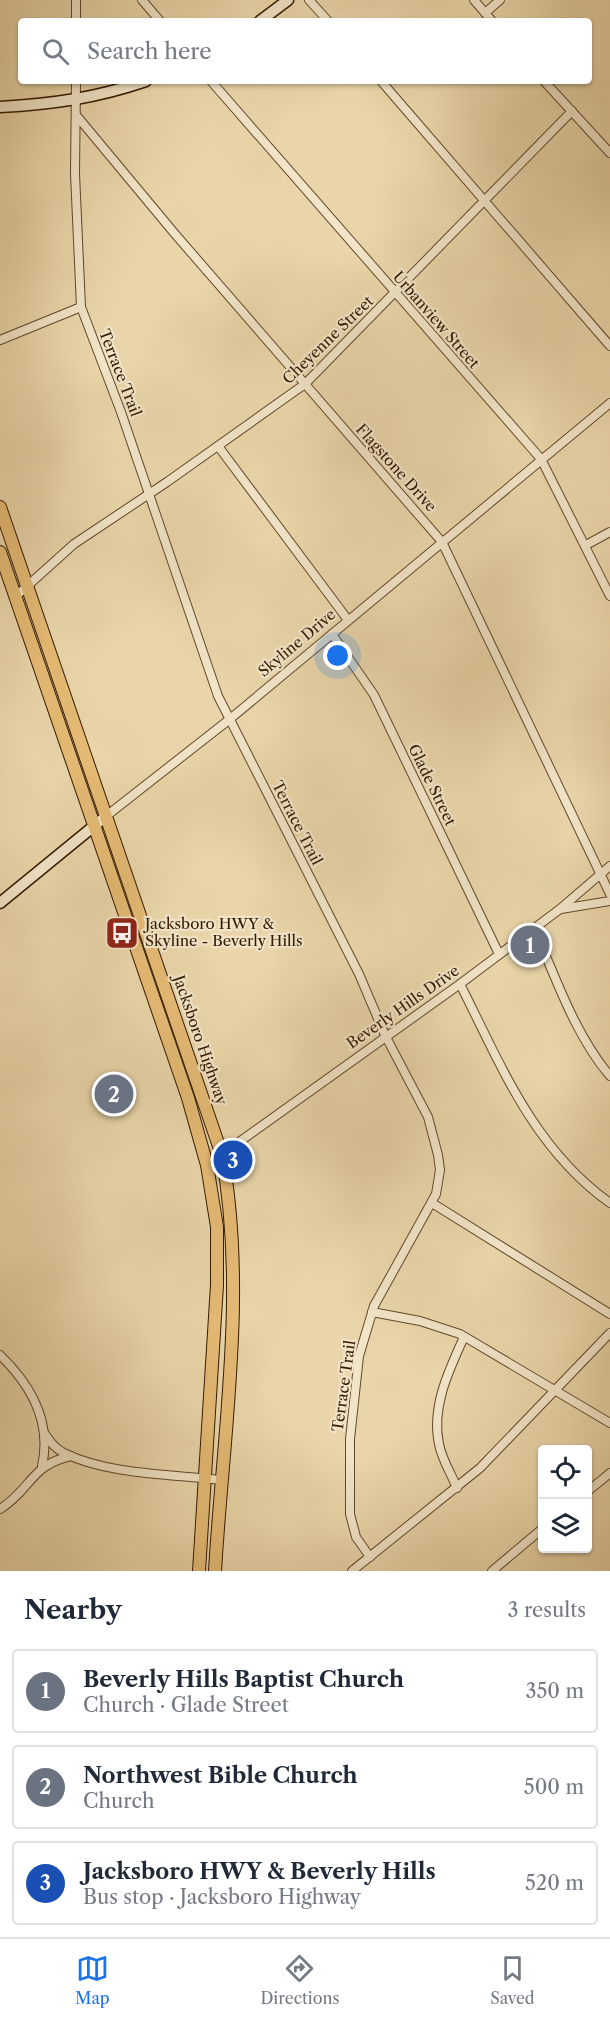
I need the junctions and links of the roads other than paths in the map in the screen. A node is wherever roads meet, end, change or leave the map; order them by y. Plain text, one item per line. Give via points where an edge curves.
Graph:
1 (76, 0) edge
2 (142, 0) edge
3 (288, 0) edge
4 (309, 0) edge
5 (474, 0) edge
6 (500, 0) edge
7 (485, 13) junction
8 (76, 18) edge
9 (157, 18) edge
10 (264, 18) edge
11 (325, 18) edge
12 (489, 18) edge
13 (76, 84) edge
14 (137, 84) edge
15 (214, 84) edge
16 (384, 84) edge
17 (547, 84) edge
18 (75, 101) junction
19 (0, 107) edge
20 (572, 111) junction
21 (76, 116) junction
22 (610, 153) edge
23 (485, 201) junction
24 (395, 294) junction
25 (81, 308) junction
26 (0, 340) edge
27 (610, 346) edge
28 (305, 384) junction
29 (610, 403) edge
30 (218, 446) junction
31 (541, 459) junction
32 (149, 493) junction
33 (0, 507) edge
34 (610, 532) edge
35 (442, 542) junction
36 (585, 545) junction
37 (0, 552) edge
38 (27, 587) junction
39 (610, 596) edge
40 (15, 597) junction
41 (348, 620) junction
42 (332, 634) junction
43 (230, 719) junction
44 (105, 817) junction
45 (93, 826) junction
46 (610, 866) edge
47 (600, 874) junction
48 (610, 894) edge
49 (610, 901) edge
50 (0, 903) edge
51 (560, 909) junction
52 (534, 928) junction
53 (499, 954) junction
54 (460, 984) junction
55 (169, 995) junction
56 (153, 999) junction
57 (385, 1035) junction
58 (610, 1076) edge
59 (222, 1155) junction
60 (207, 1165) junction
61 (432, 1203) junction
62 (610, 1203) edge
63 (372, 1312) junction
64 (610, 1314) edge
65 (610, 1333) edge
66 (464, 1337) junction
67 (0, 1355) edge
68 (555, 1391) junction
69 (610, 1424) edge
70 (44, 1433) junction
71 (73, 1456) junction
72 (42, 1466) junction
73 (610, 1473) edge
74 (204, 1478) junction
75 (220, 1480) junction
76 (457, 1488) junction
77 (592, 1488) edge
78 (0, 1509) edge
79 (538, 1533) edge
80 (370, 1557) junction
81 (199, 1571) edge
82 (215, 1571) edge
83 (352, 1571) edge
84 (492, 1571) edge

1 - 8 street
2 - 9 street
3 - 10 street
4 - 11 street
5 - 7 street
6 - 7 street
7 - 12 street
13 - 18 street, Terrace Trail
14 - 18 street
15 - 24 street, Urbanview Street
16 - 23 street
17 - 20 street
18 - 19 street
18 - 21 street, Terrace Trail
20 - 22 street
20 - 23 street, Cheyenne Street
21 - 25 street, Terrace Trail
21 - 28 street, Flagstone Drive
23 - 24 street, Cheyenne Street
23 - 27 street
24 - 28 street, Cheyenne Street
24 - 31 street, Urbanview Street
25 - 26 street
25 - 32 street, Terrace Trail
28 - 30 street, Cheyenne Street
28 - 35 street, Flagstone Drive
29 - 31 street, Skyline Drive
30 - 32 street, Cheyenne Street
30 - 41 street
31 - 35 street, Skyline Drive
31 - 36 street, Urbanview Street
32 - 38 street, Cheyenne Street via 74,544
32 - 43 street, Terrace Trail via 218,696
33 - 38 main road, Jacksboro Highway
34 - 36 street
35 - 41 street, Skyline Drive
35 - 47 street, Flagstone Drive
36 - 39 street, Urbanview Street
37 - 40 main road, Jacksboro Highway
38 - 40 street, Cheyenne Street
38 - 44 main road, Jacksboro Highway
40 - 45 main road, Jacksboro Highway
41 - 42 street, Skyline Drive
42 - 43 street, Skyline Drive
42 - 53 street, Glade Street via 374,695
43 - 44 street, Skyline Drive
43 - 57 street, Terrace Trail via 360,974
44 - 45 street, Skyline Drive
44 - 55 main road, Jacksboro Highway
45 - 50 street, Skyline Drive
45 - 56 main road, Jacksboro Highway
46 - 47 street, Beverly Hills Drive
47 - 48 street, Flagstone Drive
47 - 51 street, Beverly Hills Drive
49 - 51 street
51 - 52 street, Beverly Hills Drive
52 - 53 street, Beverly Hills Drive
52 - 58 street via 576,1022
53 - 54 street, Beverly Hills Drive
54 - 57 street, Beverly Hills Drive
54 - 62 street via 537,1131 568,1166
55 - 56 main road
55 - 59 main road, Jacksboro Highway
56 - 60 main road, Jacksboro Highway
57 - 59 street, Beverly Hills Drive
57 - 61 street, Terrace Trail via 428,1117 440,1170
59 - 60 street, Beverly Hills Drive
59 - 75 main road, Jacksboro Highway via 231,1198 234,1252
60 - 74 main road, Jacksboro Highway via 217,1227 217,1275
61 - 63 street, Terrace Trail
61 - 64 street
63 - 66 street via 420,1321
63 - 80 street, Terrace Trail via 359,1356 350,1450 352,1526
65 - 68 street
66 - 68 street
66 - 76 street via 443,1390 437,1426 442,1458
67 - 70 street via 27,1384
68 - 69 street
68 - 76 street
70 - 71 street via 52,1444
70 - 72 street
71 - 72 street
71 - 74 street via 124,1470
72 - 78 street via 29,1484
73 - 77 street
74 - 75 street
74 - 81 main road, Jacksboro Highway
75 - 82 main road, Jacksboro Highway
76 - 80 street
79 - 84 street
80 - 83 street

